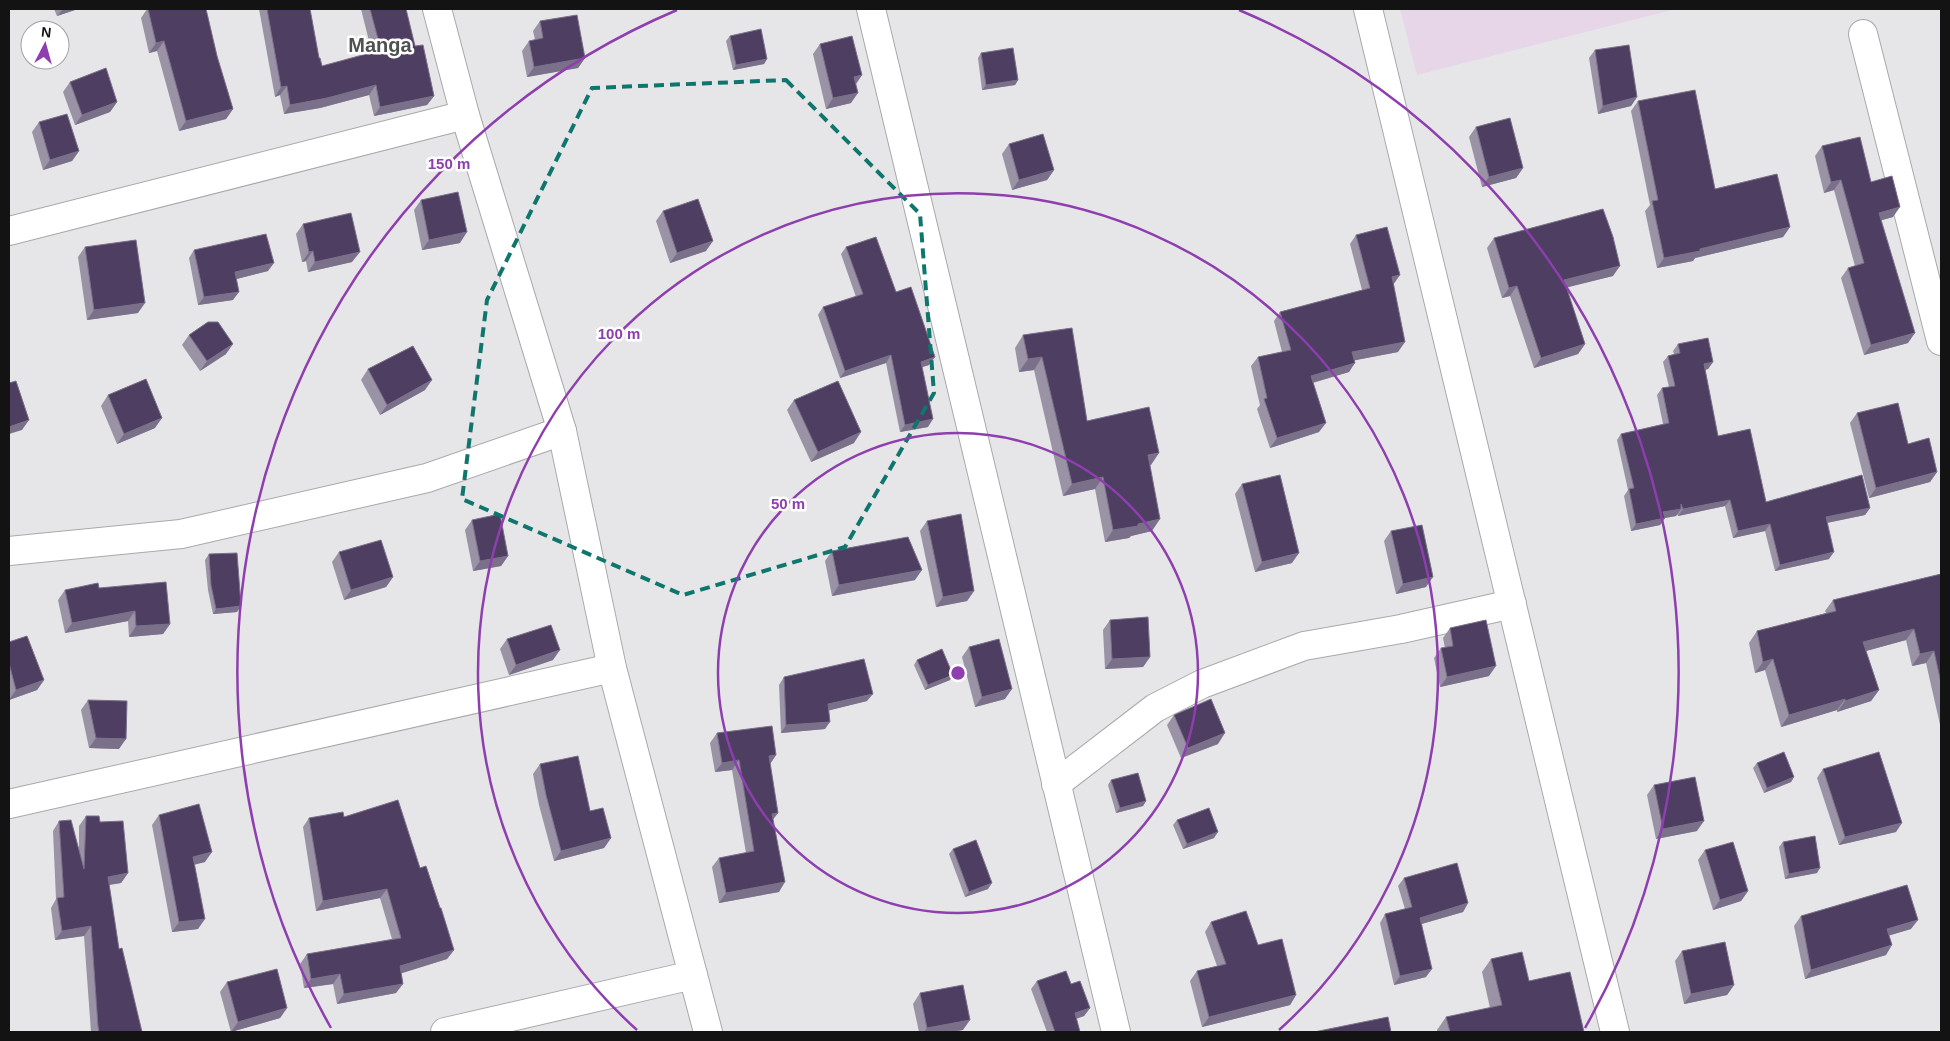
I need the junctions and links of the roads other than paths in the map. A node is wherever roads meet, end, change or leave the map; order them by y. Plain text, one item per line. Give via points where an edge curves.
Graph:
1 (437, 9) edge
2 (871, 9) edge
3 (1368, 9) edge
4 (1863, 34) dead end
5 (465, 115) junction
6 (9, 231) edge
7 (1941, 342) edge
8 (562, 431) junction
9 (9, 551) edge
10 (1512, 604) junction
11 (612, 668) junction
12 (1056, 784) junction
13 (9, 804) edge
14 (693, 974) junction
15 (445, 1032) edge
16 (708, 1032) edge
17 (1116, 1032) edge
18 (1615, 1032) edge

1 - 5 street
2 - 12 street
3 - 10 street
4 - 7 street
5 - 6 street
5 - 8 street
8 - 9 street via 427,478 181,534
8 - 11 street
10 - 12 street via 1401,629 1304,646 1202,684 1155,708
10 - 18 street
11 - 13 street
11 - 14 street
12 - 17 street
14 - 15 street
14 - 16 street

